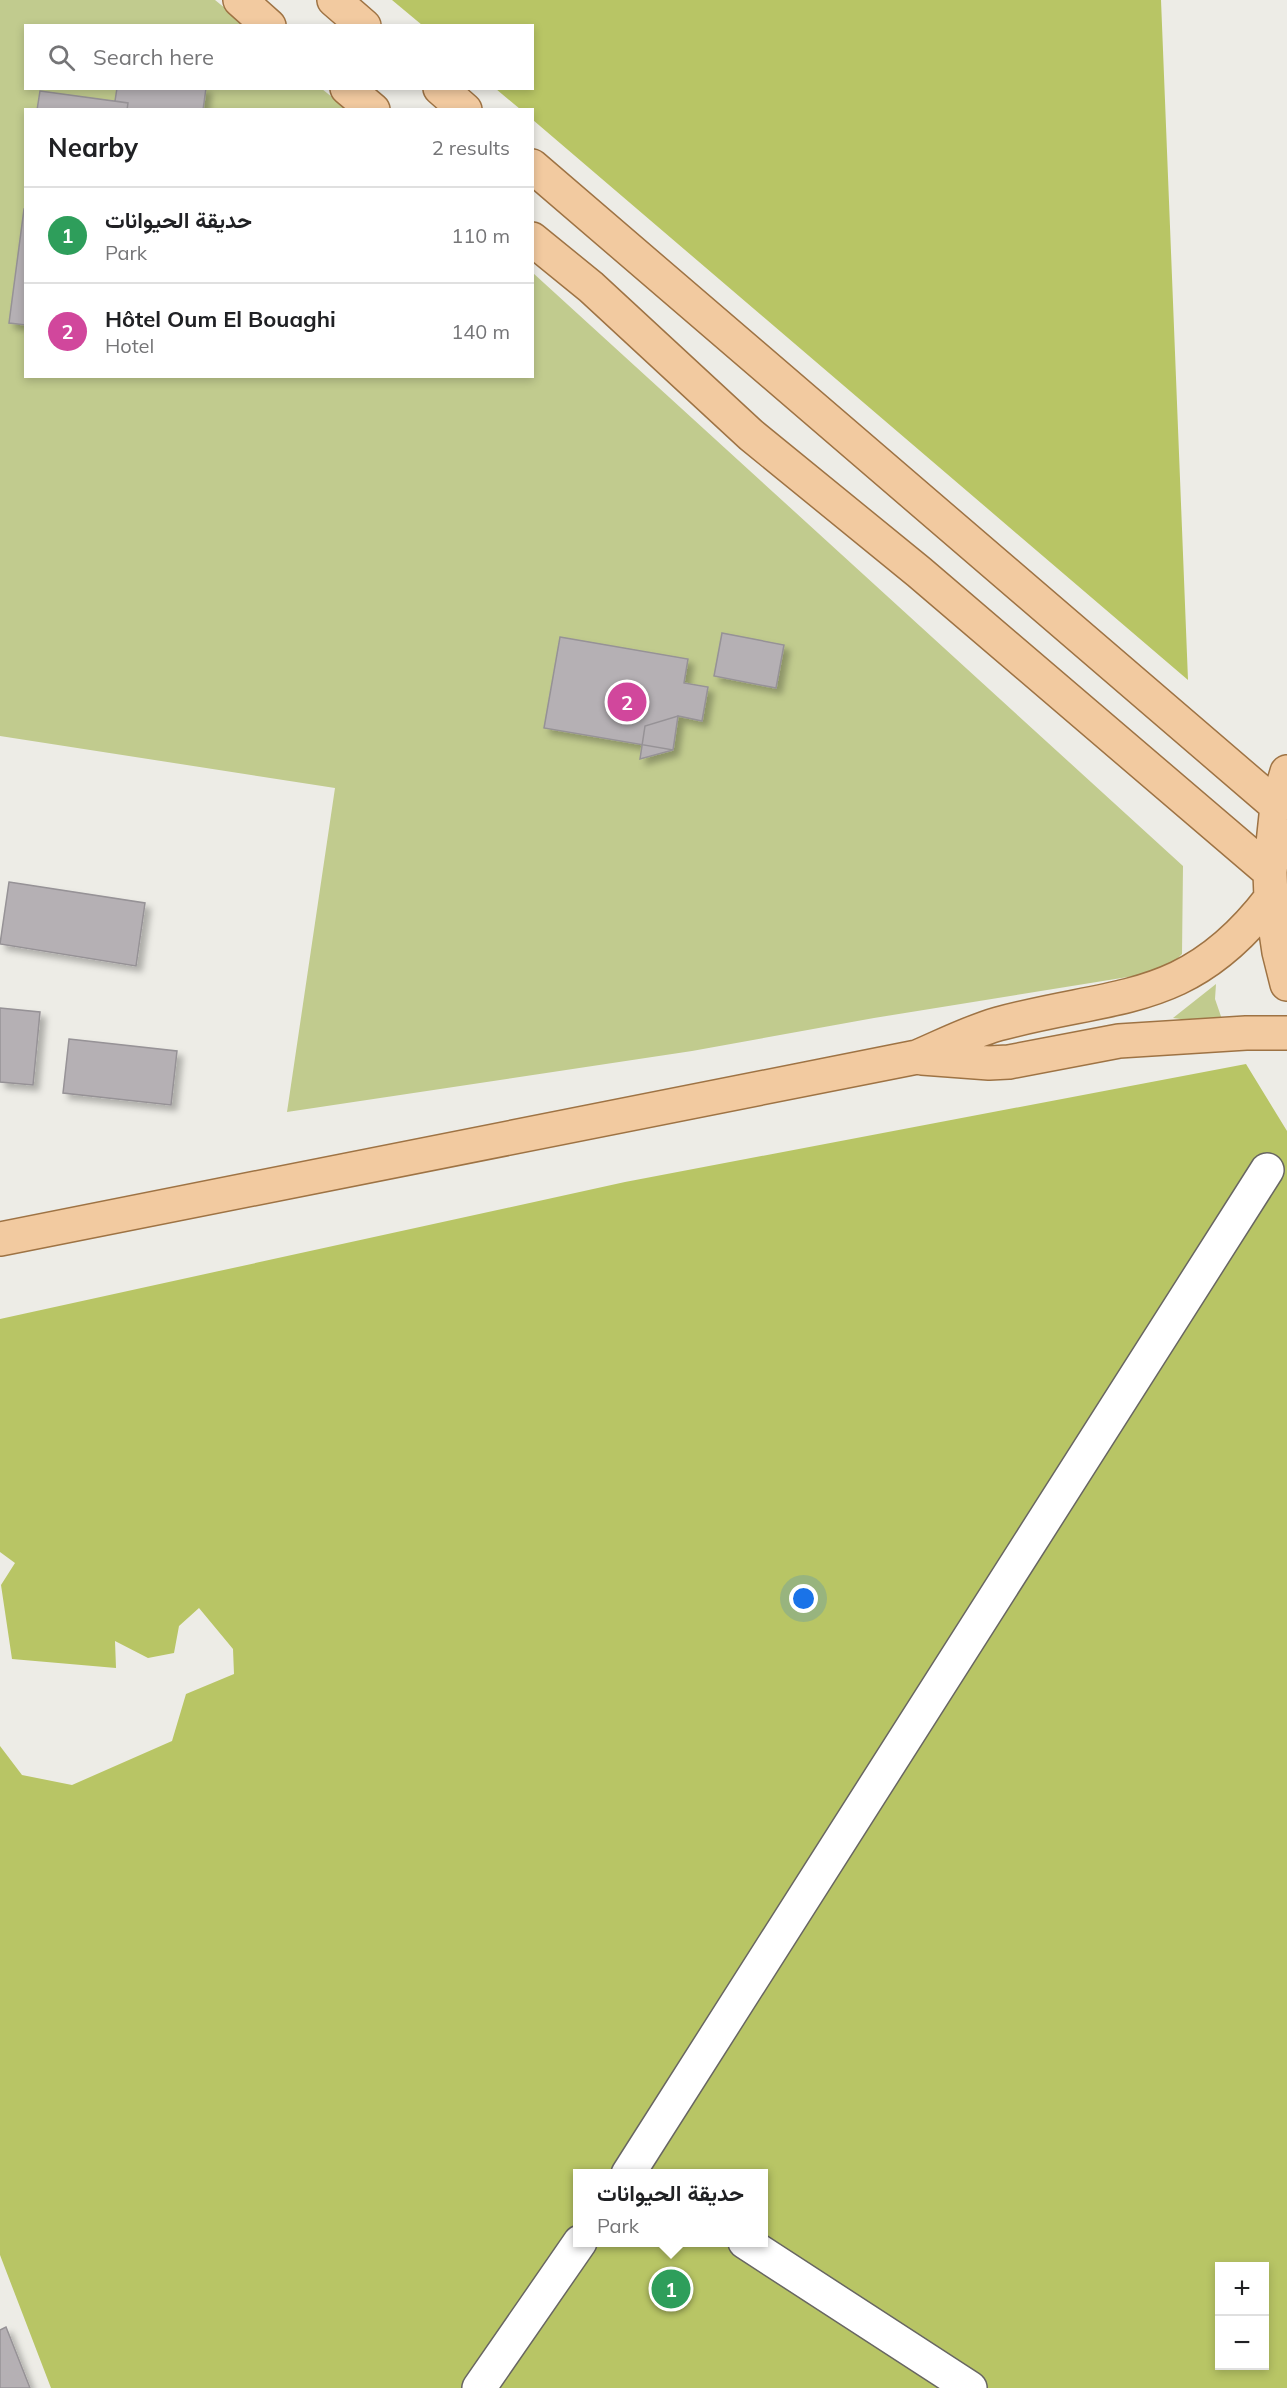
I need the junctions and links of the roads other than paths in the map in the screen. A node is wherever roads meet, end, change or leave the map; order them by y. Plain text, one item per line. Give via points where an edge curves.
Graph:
1 (240, 0) edge
2 (334, 0) edge
3 (267, 24) edge
4 (362, 24) edge
5 (349, 90) edge
6 (442, 90) edge
7 (371, 108) edge
8 (463, 108) edge
9 (534, 168) edge
10 (534, 241) edge
11 (1284, 777) edge
12 (1270, 885) junction
13 (1287, 984) edge
14 (1287, 1033) edge
15 (917, 1057) junction
16 (1268, 1170) dead end
17 (0, 1239) edge
18 (635, 2169) edge
19 (577, 2247) edge
20 (753, 2247) edge
21 (479, 2388) edge
22 (970, 2388) edge

1 - 3 main road
2 - 4 main road
5 - 7 main road
6 - 8 main road
9 - 11 main road
10 - 12 main road via 591,287 751,435 919,572
11 - 12 main road
12 - 13 main road
12 - 15 main road via 1254,921 1212,959 1188,974 1136,995 997,1025
14 - 15 main road via 1119,1041 1009,1062
15 - 17 main road
16 - 18 street
19 - 21 street
20 - 22 street

